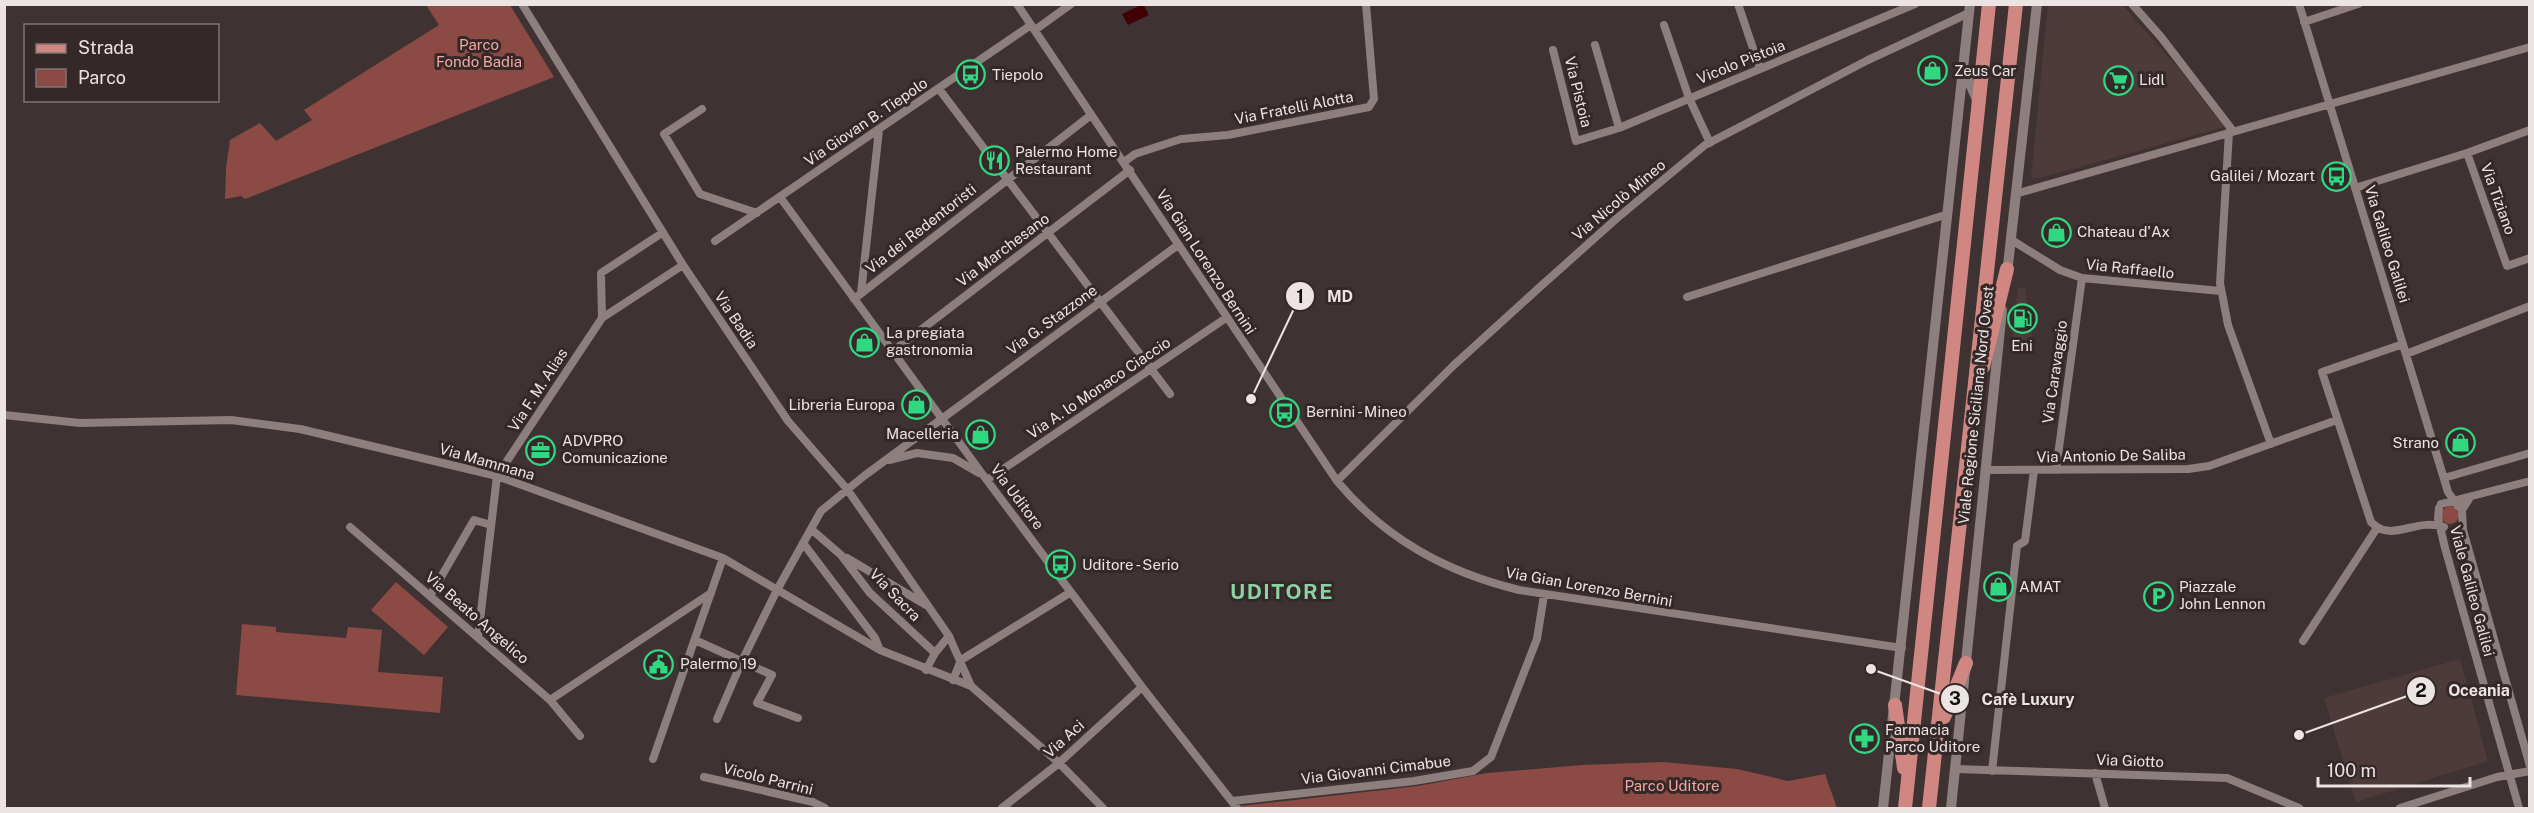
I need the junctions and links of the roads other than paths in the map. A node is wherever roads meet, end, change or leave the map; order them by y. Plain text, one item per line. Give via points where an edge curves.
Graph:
1 (522, 4) edge
2 (1017, 4) edge
3 (1071, 4) edge
4 (1365, 4) edge
5 (1738, 4) edge
6 (1915, 4) edge
7 (1989, 4) edge
8 (2016, 4) edge
9 (2037, 4) edge
10 (2132, 4) edge
11 (2299, 4) edge
12 (2358, 4) edge
13 (1970, 9) edge
14 (2304, 22) junction
15 (1664, 25) dead end
16 (1033, 27) junction
17 (1595, 45) dead end
18 (2529, 47) edge
19 (1553, 50) dead end
20 (1963, 67) junction
21 (1760, 69) junction
22 (939, 89) junction
23 (1689, 98) junction
24 (1978, 102) junction
25 (2329, 104) junction
26 (702, 109) dead end
27 (1091, 115) junction
28 (1619, 128) junction
29 (879, 130) junction
30 (2529, 130) edge
31 (2231, 132) junction
32 (1576, 141) joint
33 (1710, 143) junction
34 (2467, 153) junction
35 (1124, 162) junction
36 (1130, 170) junction
37 (1008, 180) junction
38 (2355, 188) junction
39 (2015, 194) junction
40 (780, 197) junction
41 (757, 213) junction
42 (1947, 214) junction
43 (1048, 232) junction
44 (662, 233) junction
45 (2010, 239) junction
46 (715, 241) dead end
47 (1178, 245) junction
48 (2529, 258) edge
49 (683, 265) junction
50 (2007, 269) junction
51 (2082, 278) junction
52 (2221, 291) junction
53 (861, 293) junction
54 (1687, 297) dead end
55 (854, 299) junction
56 (1100, 301) junction
57 (2529, 306) edge
58 (602, 318) junction
59 (1226, 318) junction
60 (2403, 344) junction
61 (892, 352) junction
62 (2406, 354) junction
63 (1151, 369) junction
64 (1170, 394) dead end
65 (4, 415) edge
66 (942, 418) junction
67 (2337, 420) junction
68 (1969, 433) junction
69 (2271, 444) junction
70 (2529, 453) edge
71 (883, 462) junction
72 (1986, 470) junction
73 (2034, 470) junction
74 (2056, 470) junction
75 (497, 476) junction
76 (985, 478) junction
77 (2444, 478) junction
78 (1337, 481) junction
79 (2529, 481) edge
80 (847, 489) junction
81 (2448, 492) junction
82 (2469, 498) junction
83 (2454, 503) junction
84 (2440, 506) junction
85 (2462, 516) junction
86 (2423, 524) junction
87 (2441, 524) junction
88 (491, 525) junction
89 (350, 526) dead end
90 (2377, 528) junction
91 (811, 529) junction
92 (803, 543) junction
93 (842, 555) junction
94 (723, 558) junction
95 (777, 590) junction
96 (711, 592) junction
97 (1071, 592) junction
98 (1544, 595) junction
99 (430, 596) junction
100 (930, 607) junction
101 (949, 636) junction
102 (477, 637) junction
103 (695, 640) junction
104 (2303, 641) dead end
105 (1902, 648) junction
106 (880, 650) junction
107 (935, 653) junction
108 (961, 660) junction
109 (742, 661) junction
110 (1966, 663) junction
111 (926, 670) junction
112 (953, 680) junction
113 (971, 686) junction
114 (1142, 687) junction
115 (550, 700) junction
116 (1895, 705) junction
117 (798, 718) dead end
118 (717, 719) dead end
119 (1938, 733) junction
120 (580, 736) dead end
121 (653, 759) dead end
122 (1059, 763) junction
123 (2529, 766) edge
124 (1955, 769) junction
125 (1992, 771) junction
126 (2529, 771) edge
127 (2095, 773) junction
128 (2509, 774) junction
129 (704, 777) dead end
130 (1907, 790) junction
131 (1235, 805) edge
132 (825, 808) edge
133 (1002, 808) edge
134 (1103, 808) edge
135 (1883, 808) edge
136 (1905, 808) edge
137 (1929, 808) edge
138 (1951, 808) edge
139 (2105, 808) edge
140 (2299, 808) edge
141 (2400, 808) edge
142 (2519, 808) edge

1 - 44 street, Via Badia
2 - 16 street, Via Gian Lorenzo Bernini
3 - 16 street, Via Giovan B. Tiepolo
4 - 35 street, Via Fratelli Alotta via 1374,99 1369,107 1228,135 1181,139 1135,154
5 - 21 street
6 - 21 street, Vicolo Pistoia
7 - 24 main road, Viale Regione Siciliana Nord Ovest
8 - 68 main road, Viale Regione Siciliana Nord Ovest
9 - 39 street, Viale Regione Siciliana Nord Ovest
10 - 31 street
11 - 14 street, Via Galileo Galilei
12 - 14 street
13 - 20 street
13 - 33 street, Via Nicolò Mineo
14 - 25 street, Via Galileo Galilei
15 - 23 street
16 - 22 street, Via Giovan B. Tiepolo
16 - 27 street, Via Gian Lorenzo Bernini
17 - 28 street
18 - 25 street
19 - 32 street, Via Pistoia
20 - 24 street
20 - 42 street
21 - 23 street, Vicolo Pistoia
22 - 29 street, Via Giovan B. Tiepolo
22 - 37 street
23 - 28 street, Vicolo Pistoia
23 - 33 street
24 - 130 main road, Viale Regione Siciliana Nord Ovest
25 - 31 street
25 - 38 street, Via Galileo Galilei
26 - 41 street via 664,134 700,194
27 - 35 street, Via Gian Lorenzo Bernini
27 - 37 street, Via dei Redentoristi
28 - 32 street, Vicolo Pistoia
29 - 40 street, Via Giovan B. Tiepolo
29 - 53 street
30 - 34 street
31 - 39 street
31 - 52 street via 2219,270
33 - 78 street, Via Nicolò Mineo via 1641,198 1454,365
34 - 38 street
34 - 48 street, Via Tiziano via 2507,266
35 - 36 street, Via Gian Lorenzo Bernini
36 - 43 street, Via Marchesano
36 - 47 street, Via Gian Lorenzo Bernini
37 - 43 street
37 - 53 street, Via dei Redentoristi
38 - 60 street, Via Galileo Galilei
39 - 45 street, Viale Regione Siciliana Nord Ovest
40 - 41 street, Via Giovan B. Tiepolo
40 - 55 street, Via Uditore
41 - 46 street, Via Giovan B. Tiepolo
42 - 54 street
42 - 105 street
43 - 56 street
43 - 61 street, Via Marchesano
44 - 49 street, Via Badia
44 - 58 street via 601,273
45 - 50 street, Viale Regione Siciliana Nord Ovest
45 - 51 street, Via Raffaello via 2060,270
47 - 56 street, Via G. Stazzone
47 - 59 street, Via Gian Lorenzo Bernini
49 - 58 street, Via F. M. Alias
49 - 80 street, Via Badia via 789,421
50 - 68 main road
50 - 72 street, Viale Regione Siciliana Nord Ovest
51 - 52 street, Via Raffaello
51 - 74 street, Via Caravaggio
52 - 69 street via 2228,325
53 - 55 street, Via dei Redentoristi
55 - 61 street, Via Uditore
56 - 63 street
56 - 66 street, Via G. Stazzone
57 - 62 street
58 - 75 street, Via F. M. Alias
59 - 63 street, Via A. lo Monaco Ciaccio
59 - 78 street, Via Gian Lorenzo Bernini
60 - 62 street, Via Galileo Galilei
60 - 67 street via 2322,372
61 - 66 street, Via Uditore
62 - 77 street, Via Galileo Galilei
63 - 64 street
63 - 76 street, Via A. lo Monaco Ciaccio
65 - 75 street, Via Mammana via 80,423 231,420 300,429
66 - 71 street, Via G. Stazzone
66 - 76 street, Via Uditore
67 - 69 street, Via Antonio De Saliba
67 - 90 street via 2368,517
68 - 119 main road, Viale Regione Siciliana Nord Ovest
69 - 74 street, Via Antonio De Saliba via 2209,466 2188,469
70 - 77 street
71 - 76 street via 917,453 953,458
71 - 80 street, Via G. Stazzone
72 - 73 street, Via Antonio De Saliba
72 - 110 street, Viale Regione Siciliana Nord Ovest
73 - 74 street, Via Antonio De Saliba
73 - 125 street via 2025,541 2017,546
75 - 88 street
75 - 94 street, Via Mammana
76 - 97 street, Via Uditore
77 - 81 street, Via Galileo Galilei
78 - 98 street, Via Gian Lorenzo Bernini via 1395,537 1433,560 1492,584
79 - 82 street
80 - 91 street, Via G. Stazzone via 821,511
80 - 100 street, Via Badia
81 - 83 street, Via Galileo Galilei
81 - 84 street
82 - 83 street
82 - 85 street
83 - 84 street
83 - 85 street
84 - 86 street via 2432,519
84 - 87 street
85 - 87 street via 2459,526 2452,529
85 - 123 street, Viale Galileo Galilei
86 - 87 street
86 - 90 street via 2392,532
87 - 128 street, Viale Galileo Galilei
88 - 99 street via 474,520
88 - 102 street
89 - 99 street, Via Beato Angelico
90 - 104 street
91 - 92 street, Via G. Stazzone
91 - 93 street, Via Sacra
92 - 95 street, Via G. Stazzone
92 - 106 street via 876,638
93 - 100 street
93 - 107 street, Via Sacra via 870,593
94 - 95 street, Via Mammana
94 - 96 street
95 - 106 street, Via Mammana
95 - 109 street, Via G. Stazzone
96 - 103 street
96 - 115 street
97 - 108 street
97 - 114 street, Via Uditore
98 - 105 street, Via Gian Lorenzo Bernini
98 - 131 street, Via Giovanni Cimabue via 1537,639 1491,757 1473,771
99 - 102 street, Via Beato Angelico
100 - 101 street, Via Badia
101 - 107 street
101 - 108 street, Via Badia
102 - 115 street, Via Beato Angelico
103 - 109 street
103 - 121 street
105 - 116 street
106 - 111 street, Via Mammana
107 - 111 street
108 - 112 street
108 - 113 street, Via Badia
109 - 117 street via 772,675 757,703
109 - 118 street, Via G. Stazzone
110 - 119 main road
110 - 124 street, Viale Regione Siciliana Nord Ovest
111 - 112 street, Via Mammana
112 - 113 street, Via Mammana
113 - 122 street
114 - 122 street, Via Aci
114 - 131 street, Via Uditore
115 - 120 street, Via Beato Angelico
116 - 130 main road
116 - 135 street
119 - 137 main road, Viale Regione Siciliana Nord Ovest
122 - 133 street, Via Aci
122 - 134 street
124 - 125 street, Via Giotto
124 - 138 street, Viale Regione Siciliana Nord Ovest
125 - 127 street, Via Giotto
126 - 128 street
127 - 139 street
127 - 140 street, Via Giotto via 2227,778
128 - 141 street
128 - 142 street, Viale Galileo Galilei
129 - 132 street, Vicolo Parrini
130 - 136 main road, Viale Regione Siciliana Nord Ovest

